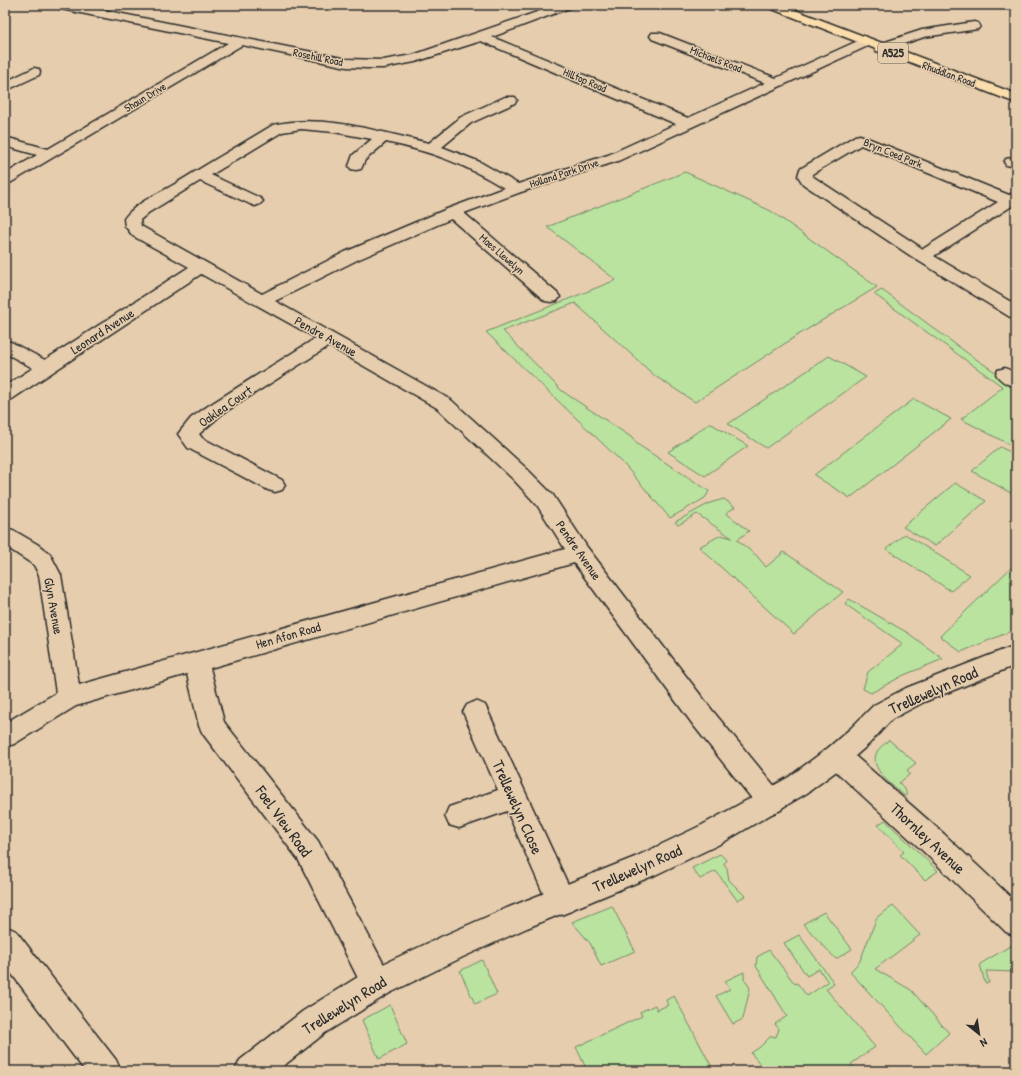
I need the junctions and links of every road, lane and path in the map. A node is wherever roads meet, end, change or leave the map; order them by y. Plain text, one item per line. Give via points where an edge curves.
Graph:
1 (61, 5) edge
2 (568, 5) edge
3 (771, 5) edge
4 (974, 26) dead end
5 (480, 36) junction
6 (656, 36) dead end
7 (240, 41) junction
8 (866, 42) junction
9 (880, 48) junction
10 (34, 72) dead end
11 (776, 83) junction
12 (5, 87) edge
13 (1016, 99) edge
14 (504, 106) dead end
15 (689, 124) junction
16 (383, 138) junction
17 (5, 141) edge
18 (431, 149) junction
19 (50, 154) junction
20 (356, 166) dead end
21 (199, 175) junction
22 (5, 180) edge
23 (516, 189) junction
24 (269, 194) dead end
25 (1013, 199) edge
26 (255, 201) junction
27 (239, 208) dead end
28 (453, 212) junction
29 (132, 225) junction
30 (116, 229) dead end
31 (923, 256) junction
32 (199, 268) junction
33 (534, 282) junction
34 (517, 288) dead end
35 (551, 297) dead end
36 (262, 301) junction
37 (1016, 313) edge
38 (329, 338) junction
39 (5, 346) edge
40 (46, 368) junction
41 (5, 395) edge
42 (275, 485) dead end
43 (5, 536) edge
44 (579, 553) junction
45 (1016, 655) edge
46 (196, 661) junction
47 (69, 698) junction
48 (476, 712) dead end
49 (5, 736) edge
50 (837, 756) junction
51 (513, 797) junction
52 (771, 802) junction
53 (459, 816) dead end
54 (561, 901) junction
55 (1016, 922) edge
56 (5, 941) edge
57 (377, 983) junction
58 (105, 1071) edge
59 (251, 1071) edge

1 - 7 street, Rosehill Road
2 - 5 street, Rosehill Road
3 - 8 main road, Rhuddlan Road / A525
4 - 9 street via 922,34
5 - 7 street, Rosehill Road via 409,61 369,66
5 - 15 street, Hilltop Road
6 - 11 street, Michaels Road
7 - 19 street, Shaun Drive
8 - 9 main road, Rhuddlan Road / A525
8 - 11 street, Holland Park Drive
9 - 13 main road, Rhuddlan Road / A525
10 - 12 street
11 - 15 street, Holland Park Drive
14 - 18 street via 466,120
15 - 23 street, Holland Park Drive via 613,158
16 - 18 street
16 - 20 street via 358,158
16 - 21 street via 334,127 305,124 278,128
17 - 19 street
18 - 23 street via 492,174
19 - 22 street, Shaun Drive
21 - 26 street
21 - 29 street via 142,210 132,219
23 - 28 street, Holland Park Drive
24 - 26 street
25 - 31 street, Bryn Coed Park
25 - 31 street, Bryn Coed Park via 860,139 805,172 808,181
26 - 27 street
28 - 33 street, Maes Llewelyn
28 - 36 street, Holland Park Drive via 351,256
29 - 30 street
29 - 32 street, Pendre Avenue via 140,234
31 - 37 street, Bryn Coed Park
32 - 36 street, Pendre Avenue
32 - 40 street, Leonard Avenue
33 - 34 street
33 - 35 street, Maes Llewelyn
36 - 38 street, Pendre Avenue
38 - 42 street, Oaklea Court via 215,410 188,434 195,443
38 - 44 street, Pendre Avenue via 444,404 520,474 544,500
39 - 40 street
40 - 41 street, Leonard Avenue
43 - 47 street, Glyn Avenue via 42,560 50,575
44 - 46 street, Hen Afon Road
44 - 52 street, Pendre Avenue via 702,718
45 - 50 street, Trellewelyn Road via 915,696 883,712
46 - 47 street, Hen Afon Road
46 - 57 street, Foel View Road via 212,726 308,850
47 - 49 street, Hen Afon Road
48 - 51 street, Trellewelyn Close
50 - 52 street, Trellewelyn Road
50 - 55 street, Thornley Avenue via 934,843
51 - 53 street
51 - 54 street, Trellewelyn Close
52 - 54 street, Trellewelyn Road via 712,834
54 - 57 street, Trellewelyn Road via 517,918
56 - 58 street
57 - 59 street, Trellewelyn Road via 314,1022

